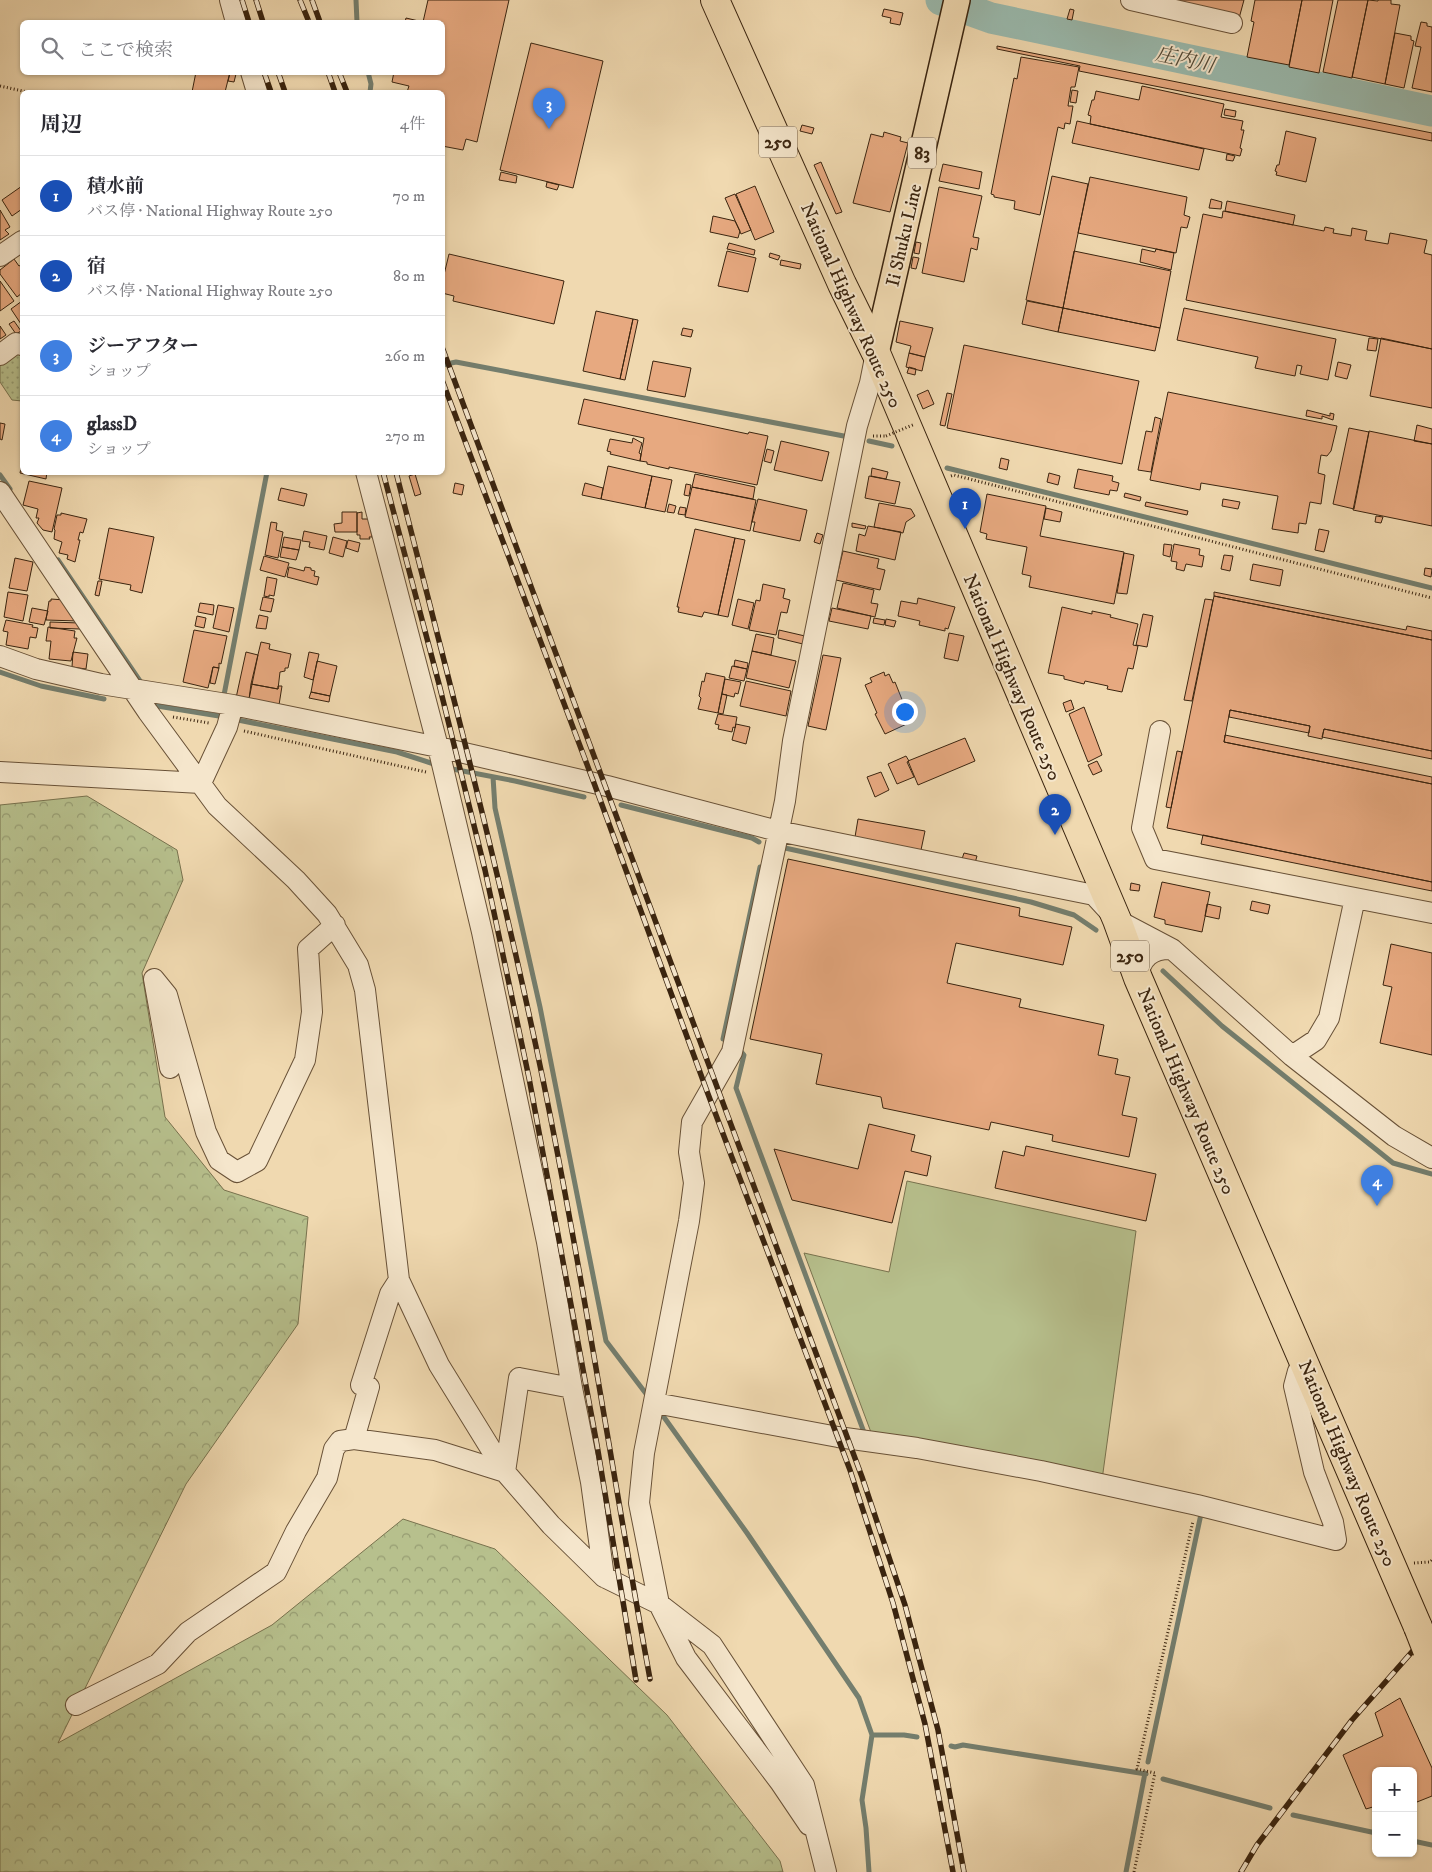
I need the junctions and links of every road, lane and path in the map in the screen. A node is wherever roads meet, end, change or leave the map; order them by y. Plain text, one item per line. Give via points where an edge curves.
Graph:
1 (230, 0) edge
2 (715, 0) edge
3 (957, 0) edge
4 (1131, 0) edge
5 (235, 20) edge
6 (1232, 23) dead end
7 (252, 75) edge
8 (0, 86) edge
9 (20, 90) edge
10 (256, 90) edge
11 (20, 242) edge
12 (0, 256) edge
13 (892, 282) junction
14 (842, 284) junction
15 (20, 344) edge
16 (876, 353) junction
17 (0, 355) edge
18 (915, 424) dead end
19 (886, 436) dead end
20 (367, 475) edge
21 (930, 482) junction
22 (0, 492) edge
23 (1432, 598) edge
24 (0, 656) edge
25 (133, 688) junction
26 (231, 713) junction
27 (1160, 730) dead end
28 (441, 759) junction
29 (0, 772) edge
30 (201, 783) junction
31 (778, 831) junction
32 (1354, 898) junction
33 (1432, 914) edge
34 (1117, 920) junction
35 (335, 925) junction
36 (1172, 949) junction
37 (1138, 978) junction
38 (1292, 1056) junction
39 (170, 1068) dead end
40 (1432, 1158) edge
41 (399, 1280) junction
42 (1306, 1365) junction
43 (567, 1387) junction
44 (655, 1403) junction
45 (354, 1439) junction
46 (505, 1472) junction
47 (1197, 1505) junction
48 (1431, 1562) edge
49 (1413, 1563) dead end
50 (604, 1576) junction
51 (658, 1604) junction
52 (1426, 1646) edge
53 (76, 1705) dead end
54 (817, 1837) junction
55 (826, 1872) edge
56 (1134, 1872) edge

1 - 5 street
2 - 14 highway, National Highway Route 250 / 250
3 - 13 main road, Ii Shuku Line / 83
4 - 6 street
7 - 10 street
8 - 9 path
11 - 12 street
13 - 14 main road via 872,298 857,295
13 - 16 main road, Ii Shuku Line / 83
14 - 16 highway, National Highway Route 250 / 250
15 - 17 street via 16,343
16 - 21 highway, National Highway Route 250 / 250
16 - 31 street via 822,598
18 - 19 path, bridge
20 - 28 street
21 - 23 path via 954,475
21 - 34 highway, National Highway Route 250 / 250
22 - 25 street
24 - 25 street via 36,669
25 - 26 street
25 - 30 street
26 - 28 street
26 - 30 street
27 - 32 street via 1142,828 1155,859
28 - 31 street via 607,786
28 - 43 street via 482,932 547,1242
29 - 30 street
30 - 35 street via 227,817 296,880
31 - 34 street via 1094,895
31 - 44 street via 732,1052 692,1122 688,1152 694,1183
32 - 33 street
32 - 38 street via 1330,1018 1316,1040
34 - 36 street
34 - 37 highway, National Highway Route 250 / 250
35 - 39 street via 308,950 312,1012 305,1060 257,1161 237,1172 219,1160 206,1132 168,995 154,979
35 - 41 street via 358,965 365,990
36 - 37 street via 1161,949 1142,960
36 - 38 street
37 - 42 highway, National Highway Route 250 / 250
38 - 40 street via 1394,1136
41 - 45 street via 390,1294 361,1384 369,1387
41 - 46 street via 439,1365
42 - 47 street via 1298,1372 1294,1386 1314,1472 1333,1522 1336,1540
42 - 52 highway, National Highway Route 250 / 250
43 - 46 street via 519,1378
43 - 50 street via 591,1482
44 - 47 street via 1041,1471
44 - 51 street via 644,1453 639,1503
45 - 46 street via 436,1450
45 - 53 street via 340,1441 334,1449 327,1478 276,1572 188,1632 158,1664
46 - 50 street via 551,1525
47 - 56 path via 1137,1769 1154,1773
48 - 49 path
50 - 51 street
51 - 54 street via 686,1658 780,1782
51 - 54 street via 712,1645 804,1785
54 - 55 street

